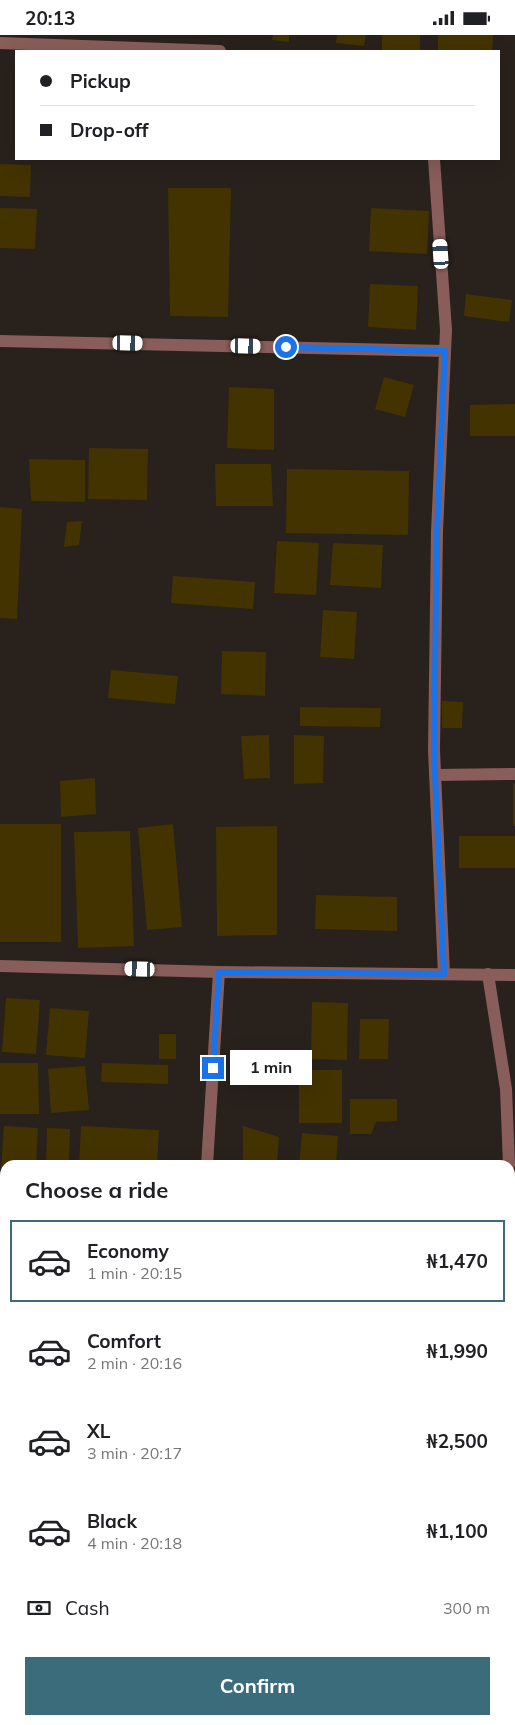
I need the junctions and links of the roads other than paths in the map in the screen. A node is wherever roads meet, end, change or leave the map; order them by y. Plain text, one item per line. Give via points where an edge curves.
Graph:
1 (0, 43) edge
2 (192, 50) edge
3 (434, 160) edge
4 (0, 341) edge
5 (445, 351) junction
6 (515, 774) edge
7 (435, 775) junction
8 (0, 966) edge
9 (219, 972) junction
10 (444, 974) junction
11 (488, 974) junction
12 (515, 975) edge
13 (207, 1160) edge
14 (509, 1160) edge

1 - 2 street
3 - 5 street
4 - 5 street
5 - 7 street via 437,532
6 - 7 street
7 - 10 street
8 - 9 street
9 - 10 street
9 - 13 street
10 - 11 street
11 - 12 street
11 - 14 street via 506,1089

